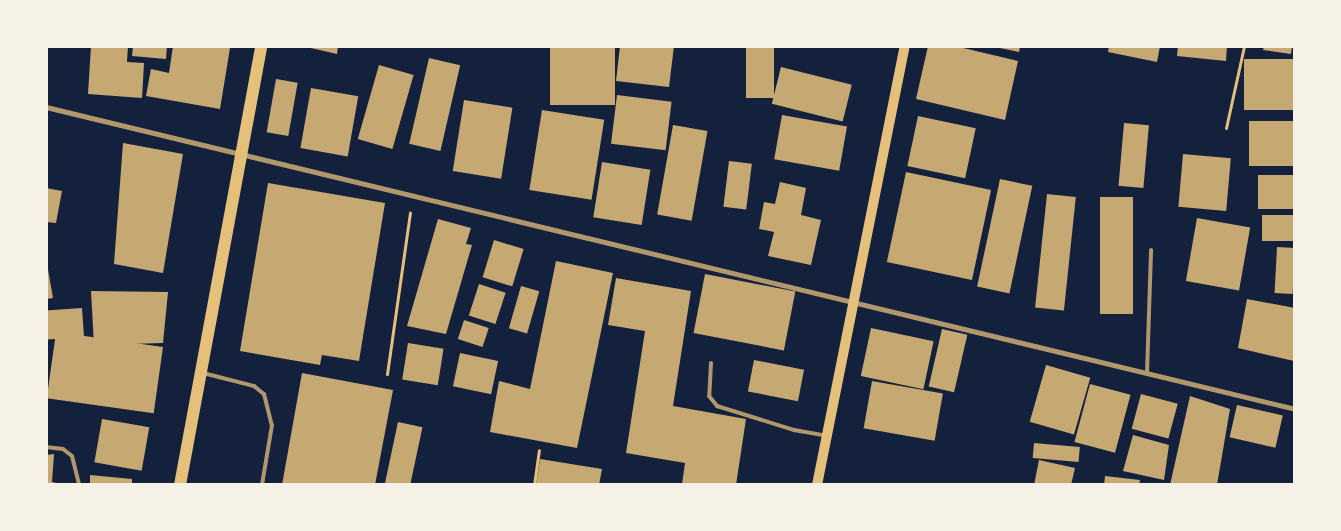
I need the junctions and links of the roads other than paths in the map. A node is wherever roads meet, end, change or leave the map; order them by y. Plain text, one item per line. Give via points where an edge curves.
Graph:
1 (261, 46) edge
2 (905, 46) edge
3 (46, 107) edge
4 (241, 154) junction
5 (1151, 250) dead end
6 (854, 302) junction
7 (711, 364) dead end
8 (201, 372) junction
9 (1148, 374) junction
10 (1295, 409) edge
11 (827, 436) junction
12 (46, 447) edge
13 (79, 485) edge
14 (180, 485) edge
15 (262, 485) edge
16 (817, 485) edge

1 - 4 main road
2 - 6 main road
3 - 4 street
4 - 6 street
4 - 8 main road
5 - 9 lane
6 - 9 street
6 - 11 main road
7 - 11 lane via 709,396 717,406 794,430
8 - 14 main road
8 - 15 lane via 254,386 264,394 272,425
9 - 10 street
11 - 16 main road
12 - 13 lane via 63,448 72,456

